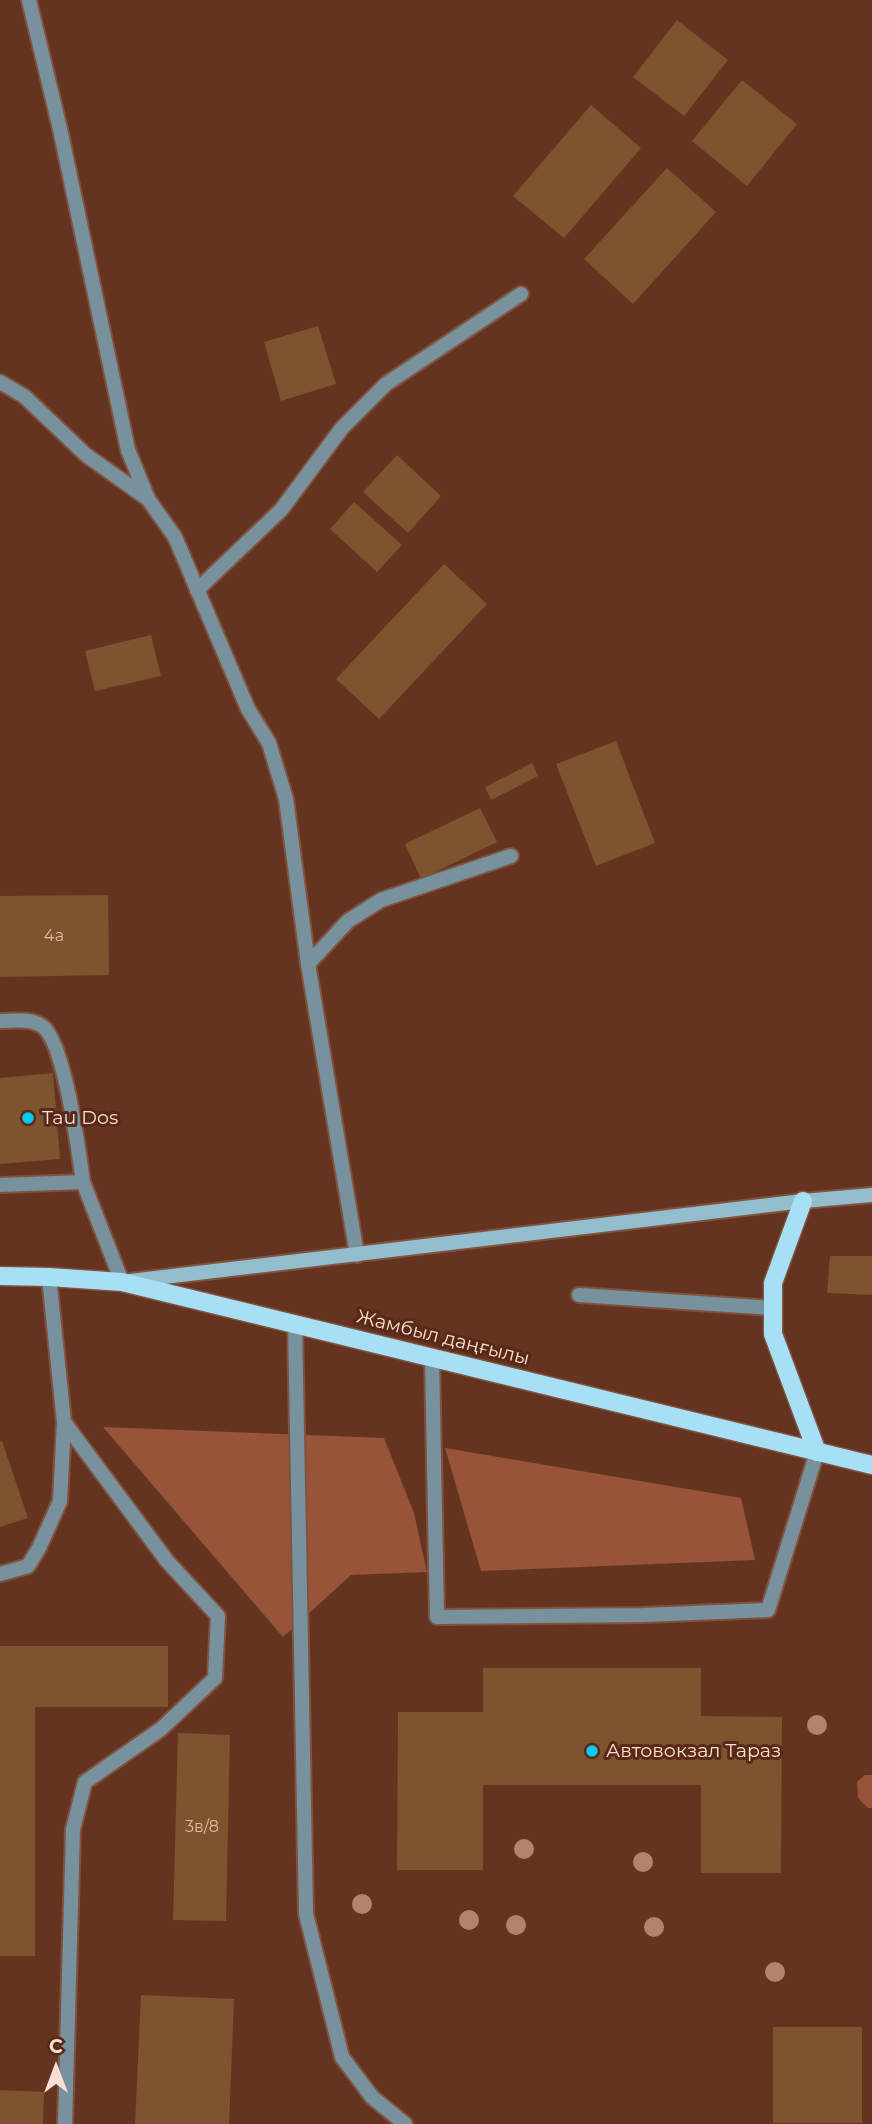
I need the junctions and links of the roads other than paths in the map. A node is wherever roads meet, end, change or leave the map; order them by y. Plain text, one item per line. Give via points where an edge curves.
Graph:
1 (29, 0) edge
2 (521, 293) dead end
3 (0, 382) edge
4 (148, 499) junction
5 (197, 590) junction
6 (511, 856) dead end
7 (308, 964) junction
8 (0, 1021) edge
9 (83, 1182) junction
10 (0, 1185) edge
11 (872, 1195) edge
12 (803, 1201) junction
13 (357, 1255) junction
14 (0, 1276) edge
15 (49, 1277) junction
16 (122, 1282) junction
17 (579, 1295) dead end
18 (773, 1308) junction
19 (295, 1324) junction
20 (432, 1357) junction
21 (64, 1422) junction
22 (817, 1452) junction
23 (872, 1465) edge
24 (0, 1574) edge
25 (65, 2124) edge
26 (405, 2124) edge

1 - 4 street via 128,450
2 - 5 street via 386,384 342,428 281,510
3 - 4 street via 24,396 86,455
4 - 5 street via 175,537
5 - 7 street via 248,709 269,743 286,799
6 - 7 street via 381,900 348,921
7 - 13 street
8 - 9 street via 27,1020 44,1027 54,1039 71,1105
9 - 10 street
9 - 16 street
11 - 12 main road
12 - 13 main road
12 - 18 main road via 774,1283
13 - 16 main road
14 - 15 main road, Жамбыл даңғылы
15 - 16 main road, Жамбыл даңғылы
15 - 21 street
16 - 19 main road, Жамбыл даңғылы
17 - 18 street
18 - 22 main road via 773,1334
19 - 20 main road, Жамбыл даңғылы
19 - 26 street via 306,1914 342,2057 372,2097
20 - 22 main road, Жамбыл даңғылы
20 - 22 street via 437,1617 768,1610
21 - 24 street via 60,1501 28,1566
21 - 25 street via 167,1561 218,1616 215,1678 161,1729 85,1782 73,1829
22 - 23 main road, Жамбыл даңғылы

